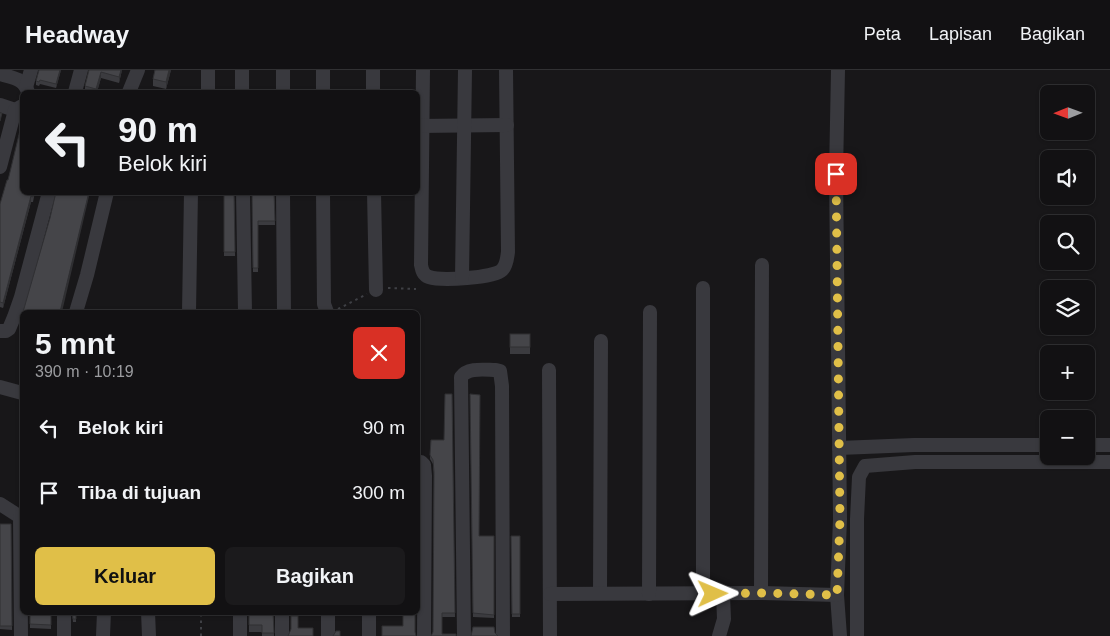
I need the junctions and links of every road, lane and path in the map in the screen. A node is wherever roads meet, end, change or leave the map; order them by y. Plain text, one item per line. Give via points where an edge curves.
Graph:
1 (31, 70) edge
2 (81, 70) edge
3 (138, 70) edge
4 (208, 70) edge
5 (242, 70) edge
6 (283, 70) edge
7 (323, 70) edge
8 (373, 70) edge
9 (423, 70) edge
10 (465, 70) edge
11 (506, 70) edge
12 (838, 70) edge
13 (0, 74) edge
14 (27, 90) edge
15 (75, 90) edge
16 (130, 90) edge
17 (208, 90) edge
18 (242, 90) edge
19 (283, 90) edge
20 (322, 90) edge
21 (373, 90) edge
22 (0, 105) edge
23 (19, 108) edge
24 (507, 124) junction
25 (420, 126) edge
26 (464, 126) junction
27 (0, 167) edge
28 (48, 195) edge
29 (106, 195) edge
30 (191, 195) edge
31 (243, 195) edge
32 (284, 195) edge
33 (323, 195) edge
34 (374, 195) edge
35 (762, 265) dead end
36 (462, 278) junction
37 (703, 288) dead end
38 (376, 290) dead end
39 (77, 310) edge
40 (189, 310) edge
41 (245, 310) edge
42 (284, 310) edge
43 (327, 310) edge
44 (650, 312) dead end
45 (0, 332) edge
46 (601, 341) dead end
47 (549, 370) dead end
48 (0, 387) edge
49 (20, 392) edge
50 (1040, 445) edge
51 (1095, 445) edge
52 (1110, 445) edge
53 (914, 446) junction
54 (839, 448) junction
55 (1040, 460) edge
56 (1095, 460) edge
57 (915, 462) junction
58 (1110, 462) edge
59 (420, 463) edge
60 (0, 504) edge
61 (20, 517) edge
62 (840, 519) junction
63 (857, 519) junction
64 (600, 593) junction
65 (761, 593) junction
66 (550, 594) junction
67 (649, 594) junction
68 (703, 594) junction
69 (723, 594) junction
70 (837, 595) junction
71 (21, 615) edge
72 (64, 615) edge
73 (104, 615) edge
74 (148, 615) edge
75 (201, 615) edge
76 (240, 615) edge
77 (282, 615) edge
78 (328, 615) edge
79 (369, 615) edge
80 (21, 636) edge
81 (64, 636) edge
82 (104, 636) edge
83 (149, 636) edge
84 (200, 636) edge
85 (240, 636) edge
86 (282, 636) edge
87 (328, 636) edge
88 (369, 636) edge
89 (424, 636) edge
90 (464, 636) edge
91 (503, 636) edge
92 (550, 636) edge
93 (719, 636) edge
94 (840, 636) edge
95 (857, 636) edge

1 - 14 street
2 - 15 street
3 - 16 street
4 - 17 street
5 - 18 street
6 - 19 street
7 - 20 street
8 - 21 street
9 - 25 street
10 - 26 street
11 - 24 street
12 - 54 street
13 - 14 street via 21,81
22 - 23 street
23 - 27 street
24 - 26 street
24 - 36 street via 507,262 495,274
25 - 26 street
25 - 36 street via 422,269 430,277
26 - 36 street
28 - 45 street via 14,317 9,329
29 - 39 street
30 - 40 street
31 - 41 street
32 - 42 street
33 - 43 street via 324,304
34 - 38 street
35 - 65 street
37 - 68 street
44 - 67 street
46 - 64 street
47 - 66 street
48 - 49 street
50 - 53 street
51 - 52 street
53 - 54 street
53 - 57 street
54 - 62 street
55 - 57 street
56 - 58 street
57 - 63 street via 865,466 859,477
59 - 89 street via 425,476
60 - 61 street
62 - 63 street
62 - 70 street
63 - 95 street
64 - 66 street
64 - 67 street
65 - 69 street
65 - 70 street
66 - 92 street
67 - 68 street
68 - 69 street
69 - 93 street via 724,619
70 - 94 street
71 - 80 street
72 - 81 street
73 - 82 street
74 - 83 street
75 - 84 path
76 - 85 street
77 - 86 street
78 - 87 street
79 - 88 street
90 - 91 street via 461,377 468,371 496,370 500,371 502,386

